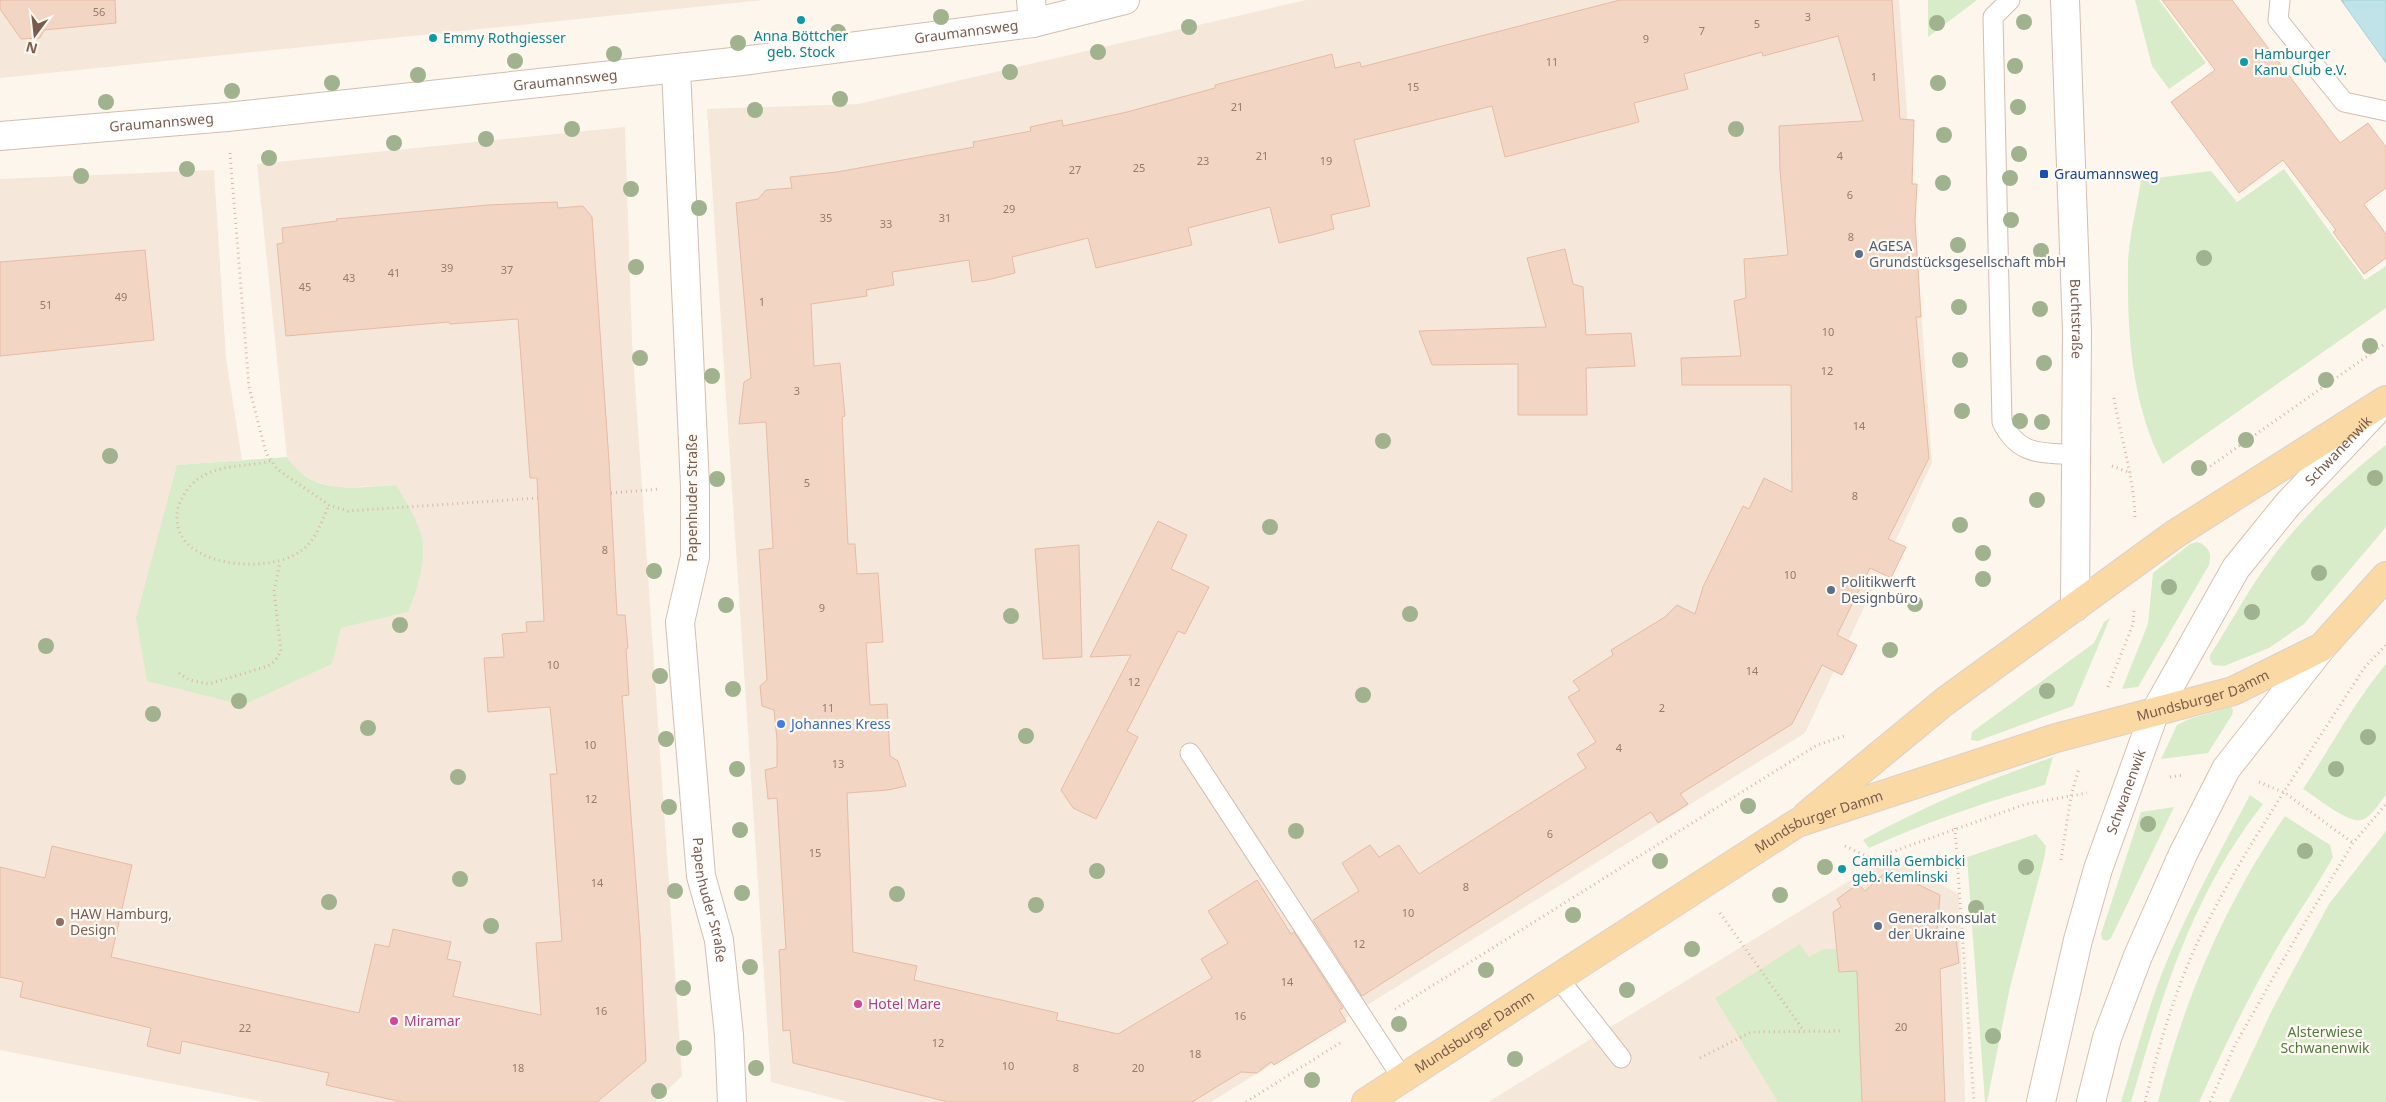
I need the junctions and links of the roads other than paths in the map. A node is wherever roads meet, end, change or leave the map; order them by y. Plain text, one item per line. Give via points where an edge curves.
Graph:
1 (1125, 0) edge
2 (2010, 0) edge
3 (2065, 0) edge
4 (2280, 0) edge
5 (1032, 11) edge
6 (676, 69) junction
7 (2386, 112) edge
8 (0, 136) edge
9 (2385, 400) edge
10 (2076, 454) junction
11 (2386, 576) edge
12 (2075, 607) junction
13 (2322, 648) junction
14 (2154, 714) junction
15 (1190, 753) dead end
16 (1797, 823) junction
17 (1559, 979) junction
18 (1621, 1058) dead end
19 (1403, 1079) junction
20 (732, 1102) edge
21 (1366, 1102) edge
22 (2041, 1102) edge
23 (2091, 1102) edge

1 - 5 street, Graumannsweg
2 - 10 lane via 1993,17 2002,422 2009,436 2021,447
3 - 10 street, Buchtstraße via 2077,331
4 - 7 lane via 2278,20 2344,102
5 - 6 street, Graumannsweg
6 - 8 street, Graumannsweg via 227,117
6 - 20 street, Papenhuder Straße via 695,557 680,622 701,876 719,940
9 - 12 main road, Schwanenwik via 2175,534
9 - 14 street, Schwanenwik via 2288,504 2236,568
10 - 12 street, Buchtstraße
11 - 13 main road
12 - 16 main road, Schwanenwik via 1944,702
13 - 14 main road, Mundsburger Damm via 2233,691
13 - 23 street via 2226,769 2138,956 2107,1038
14 - 16 main road, Mundsburger Damm via 2056,738
14 - 22 street, Schwanenwik via 2098,869 2078,940
15 - 19 lane
16 - 17 main road, Mundsburger Damm
17 - 18 lane
17 - 19 main road, Mundsburger Damm
19 - 21 main road, Mundsburger Damm

